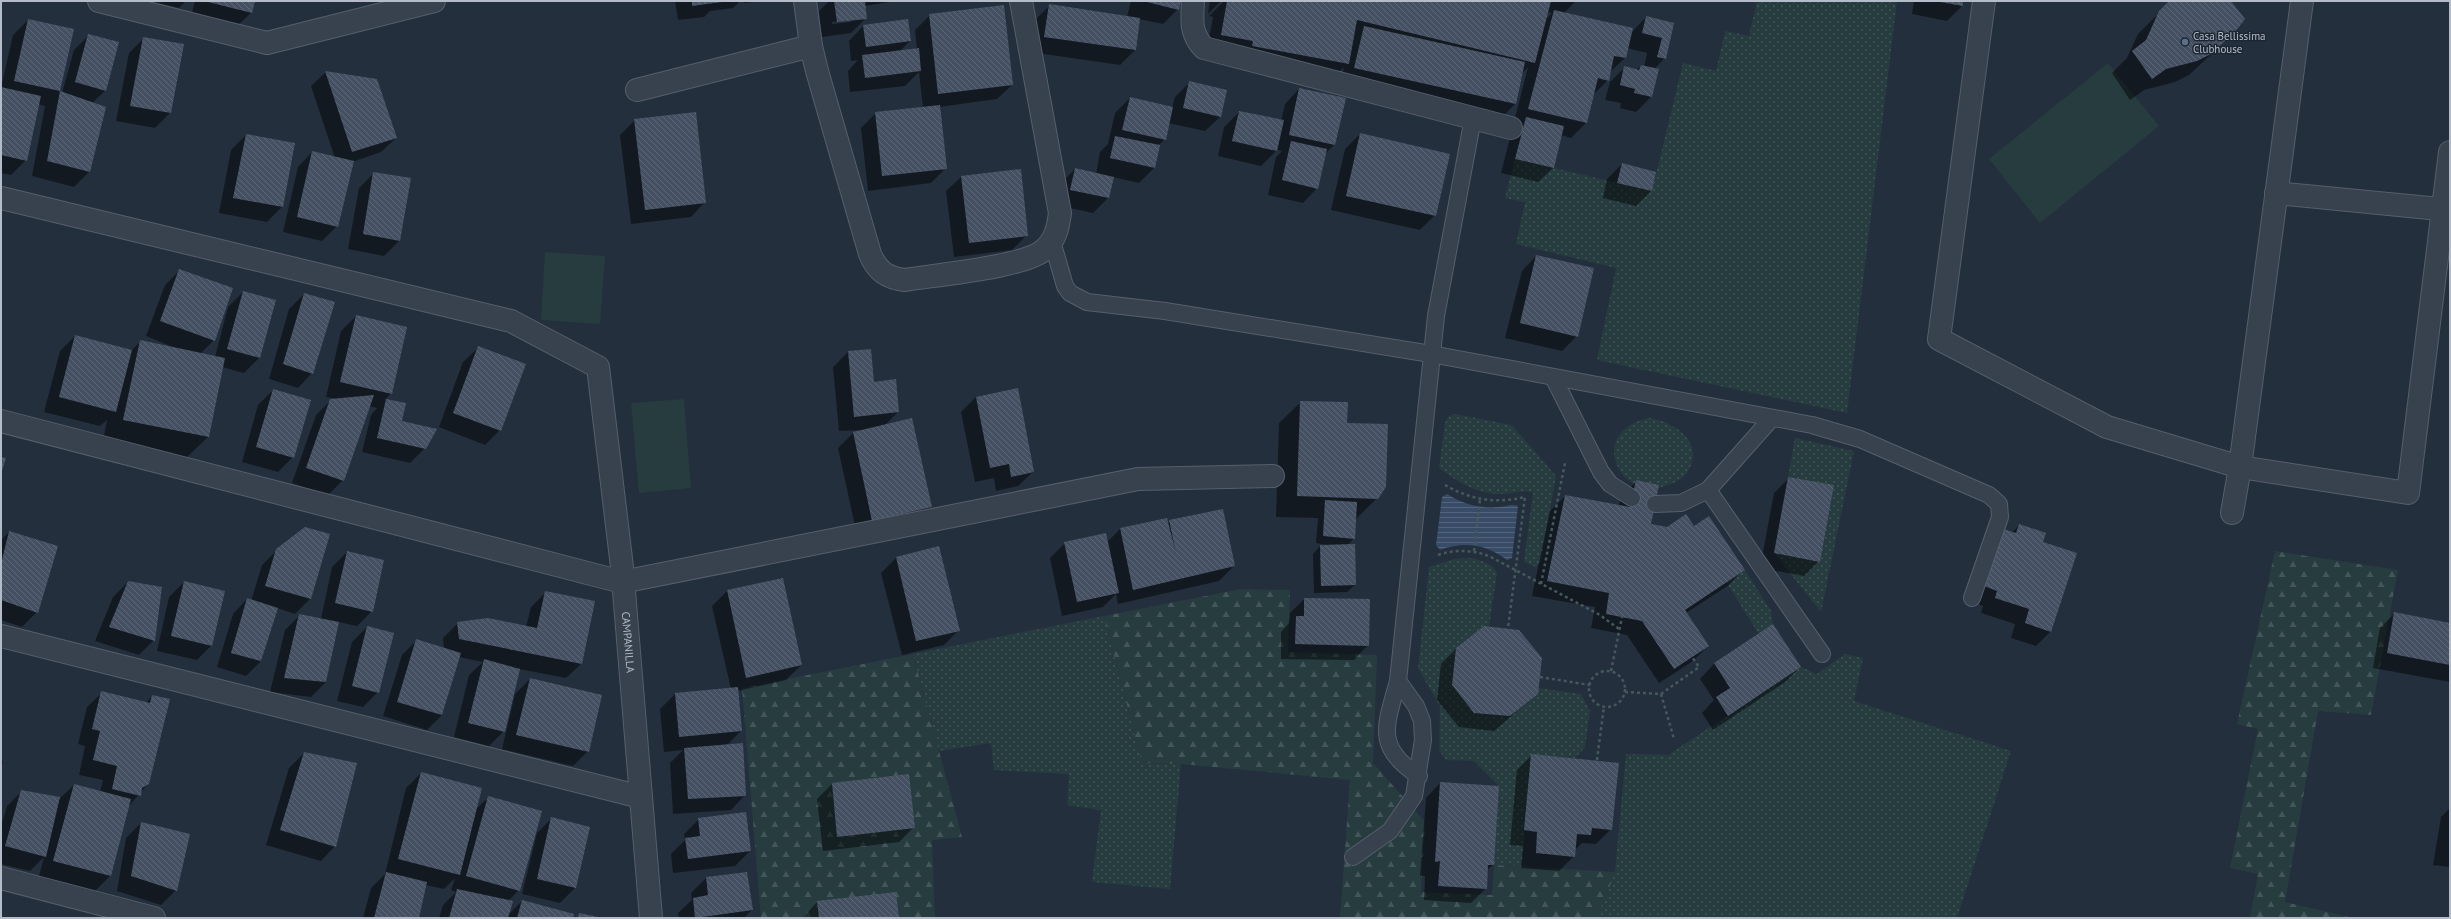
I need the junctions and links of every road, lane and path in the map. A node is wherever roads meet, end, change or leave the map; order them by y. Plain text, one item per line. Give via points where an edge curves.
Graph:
1 (99, 1) edge
2 (434, 1) edge
3 (805, 1) edge
4 (1021, 1) edge
5 (1193, 1) edge
6 (1984, 1) edge
7 (2302, 1) edge
8 (811, 46) junction
9 (638, 90) dead end
10 (1473, 118) junction
11 (1511, 128) dead end
12 (2450, 152) edge
13 (2276, 193) junction
14 (1, 198) edge
15 (2446, 210) edge
16 (1052, 241) junction
17 (1431, 354) junction
18 (1553, 377) junction
19 (1772, 418) junction
20 (1573, 419) junction
21 (1, 421) edge
22 (2240, 467) junction
23 (1419, 469) junction
24 (1273, 476) dead end
25 (1708, 490) junction
26 (1632, 498) dead end
27 (1480, 499) junction
28 (1655, 504) dead end
29 (2232, 513) dead end
30 (1474, 551) junction
31 (1409, 569) junction
32 (1516, 571) junction
33 (622, 582) junction
34 (1541, 584) junction
35 (1972, 598) dead end
36 (1622, 616) dead end
37 (1508, 628) dead end
38 (1619, 629) junction
39 (1, 636) edge
40 (1822, 654) dead end
41 (1692, 657) dead end
42 (1611, 671) junction
43 (1540, 677) dead end
44 (1398, 681) junction
45 (1590, 685) junction
46 (1625, 692) junction
47 (1661, 694) junction
48 (1604, 706) junction
49 (1674, 739) dead end
50 (1597, 760) dead end
51 (1419, 776) junction
52 (641, 797) junction
53 (1353, 857) dead end
54 (1, 878) edge
55 (154, 918) edge
56 (652, 918) edge

1 - 2 street via 267,43
3 - 8 street
4 - 16 street via 1060,213 1058,228
5 - 10 street via 1192,31 1204,48
6 - 22 street via 1939,339 2107,427
7 - 13 street
8 - 9 street
8 - 16 street via 870,254 880,271 905,280 1024,260 1044,250
10 - 11 street
10 - 17 lane via 1447,250
12 - 15 street
13 - 15 street
13 - 22 street
14 - 33 street, CAMPANILLA via 511,321 598,367
15 - 22 street via 2408,494
16 - 17 lane via 1065,286 1070,293 1087,302 1165,311
17 - 18 lane
17 - 23 lane
18 - 19 lane
18 - 20 lane
19 - 25 lane
19 - 35 lane via 1860,439 1989,495 1999,504 2000,517
20 - 26 lane via 1601,472 1610,484
20 - 34 path
21 - 33 street
22 - 29 street
23 - 27 path via 1459,493
23 - 31 lane
24 - 33 street via 1138,479
25 - 28 lane via 1681,503
25 - 40 lane
27 - 30 path
27 - 32 path via 1496,501 1525,496
30 - 31 path via 1443,553
30 - 32 path via 1502,562
31 - 44 lane
32 - 34 path
32 - 37 path
33 - 52 street, CAMPANILLA
34 - 38 path via 1600,615
36 - 38 path
38 - 42 path
39 - 52 street
41 - 47 path via 1699,666
42 - 45 path via 1602,670 1591,678
42 - 46 path via 1617,672 1626,684
43 - 45 path
44 - 51 lane via 1416,706 1422,722
44 - 51 lane via 1386,728 1389,747 1397,760
45 - 48 path via 1588,693 1597,705
46 - 47 path
46 - 48 path via 1624,699 1611,708
47 - 49 path
48 - 50 path
51 - 53 lane via 1414,796 1390,831
52 - 56 street, CAMPANILLA
54 - 55 street

